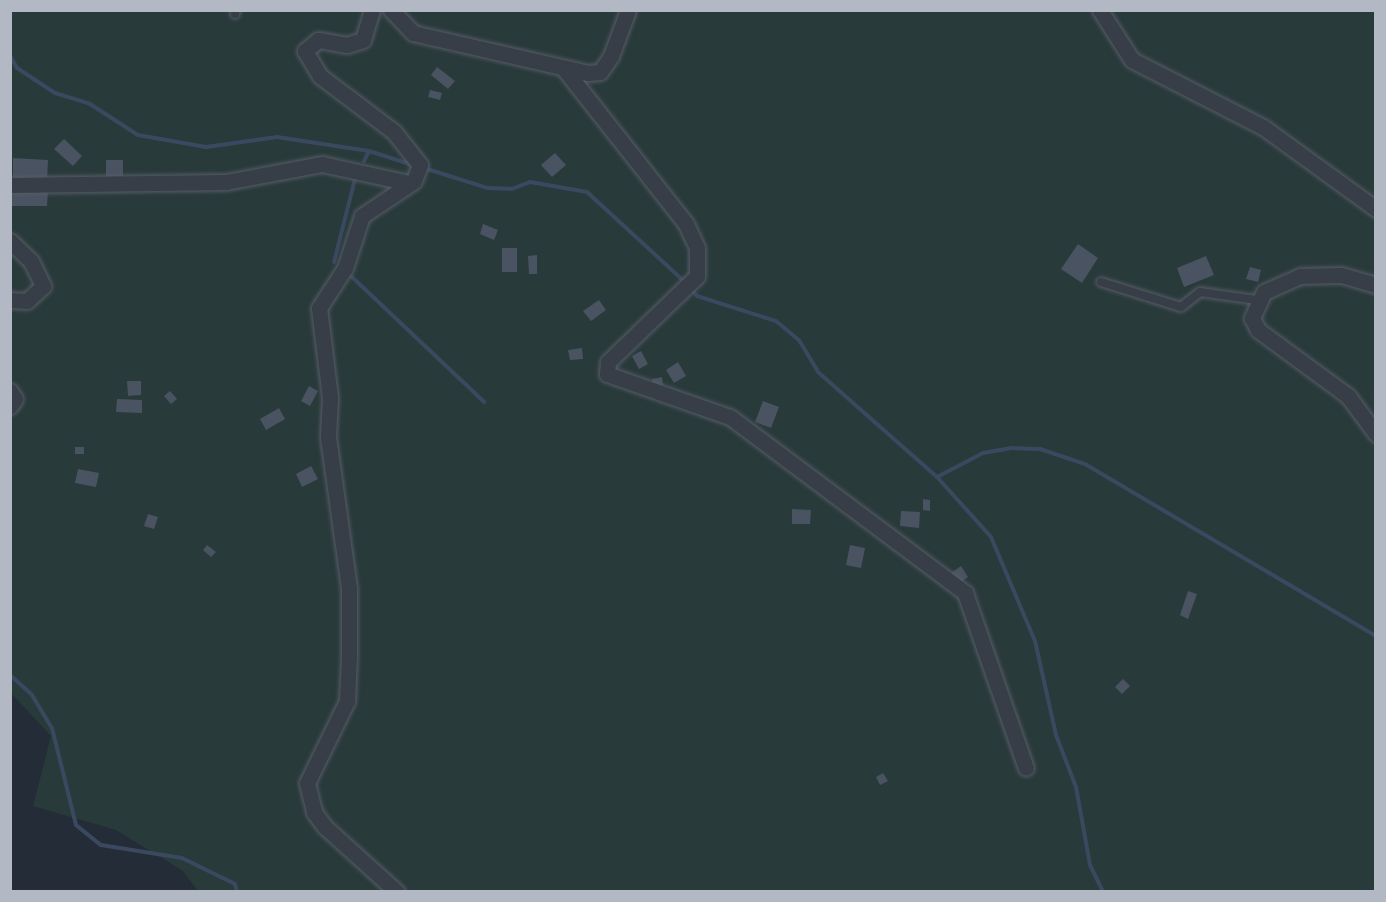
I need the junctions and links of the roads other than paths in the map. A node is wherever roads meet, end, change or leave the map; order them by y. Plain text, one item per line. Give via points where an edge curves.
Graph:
1 (372, 10) edge
2 (391, 10) edge
3 (628, 10) edge
4 (1100, 10) edge
5 (565, 70) junction
6 (409, 183) junction
7 (10, 185) edge
8 (1376, 209) edge
9 (10, 241) edge
10 (1101, 282) dead end
11 (1376, 285) edge
12 (10, 300) edge
13 (1256, 300) junction
14 (10, 391) edge
15 (10, 406) edge
16 (1376, 434) edge
17 (1026, 768) dead end
18 (397, 891) edge

1 - 6 street via 363,40 347,45 312,41 307,58 320,75 413,150 420,165
2 - 5 street via 413,33
3 - 5 street via 600,72
4 - 8 street via 1132,60 1263,127
5 - 17 street via 686,224 697,248 697,276 608,362 607,374 730,417 965,593
6 - 7 street via 322,164 226,182
6 - 18 street via 362,216 345,268 319,308 330,399 328,436 348,577 349,657 347,701 307,783 314,812 325,827
9 - 12 street via 31,261 43,286 27,301
10 - 13 lane via 1181,308 1200,292
11 - 13 street via 1340,275 1300,276
13 - 16 street via 1252,318 1258,330 1336,385
14 - 15 street via 15,399

